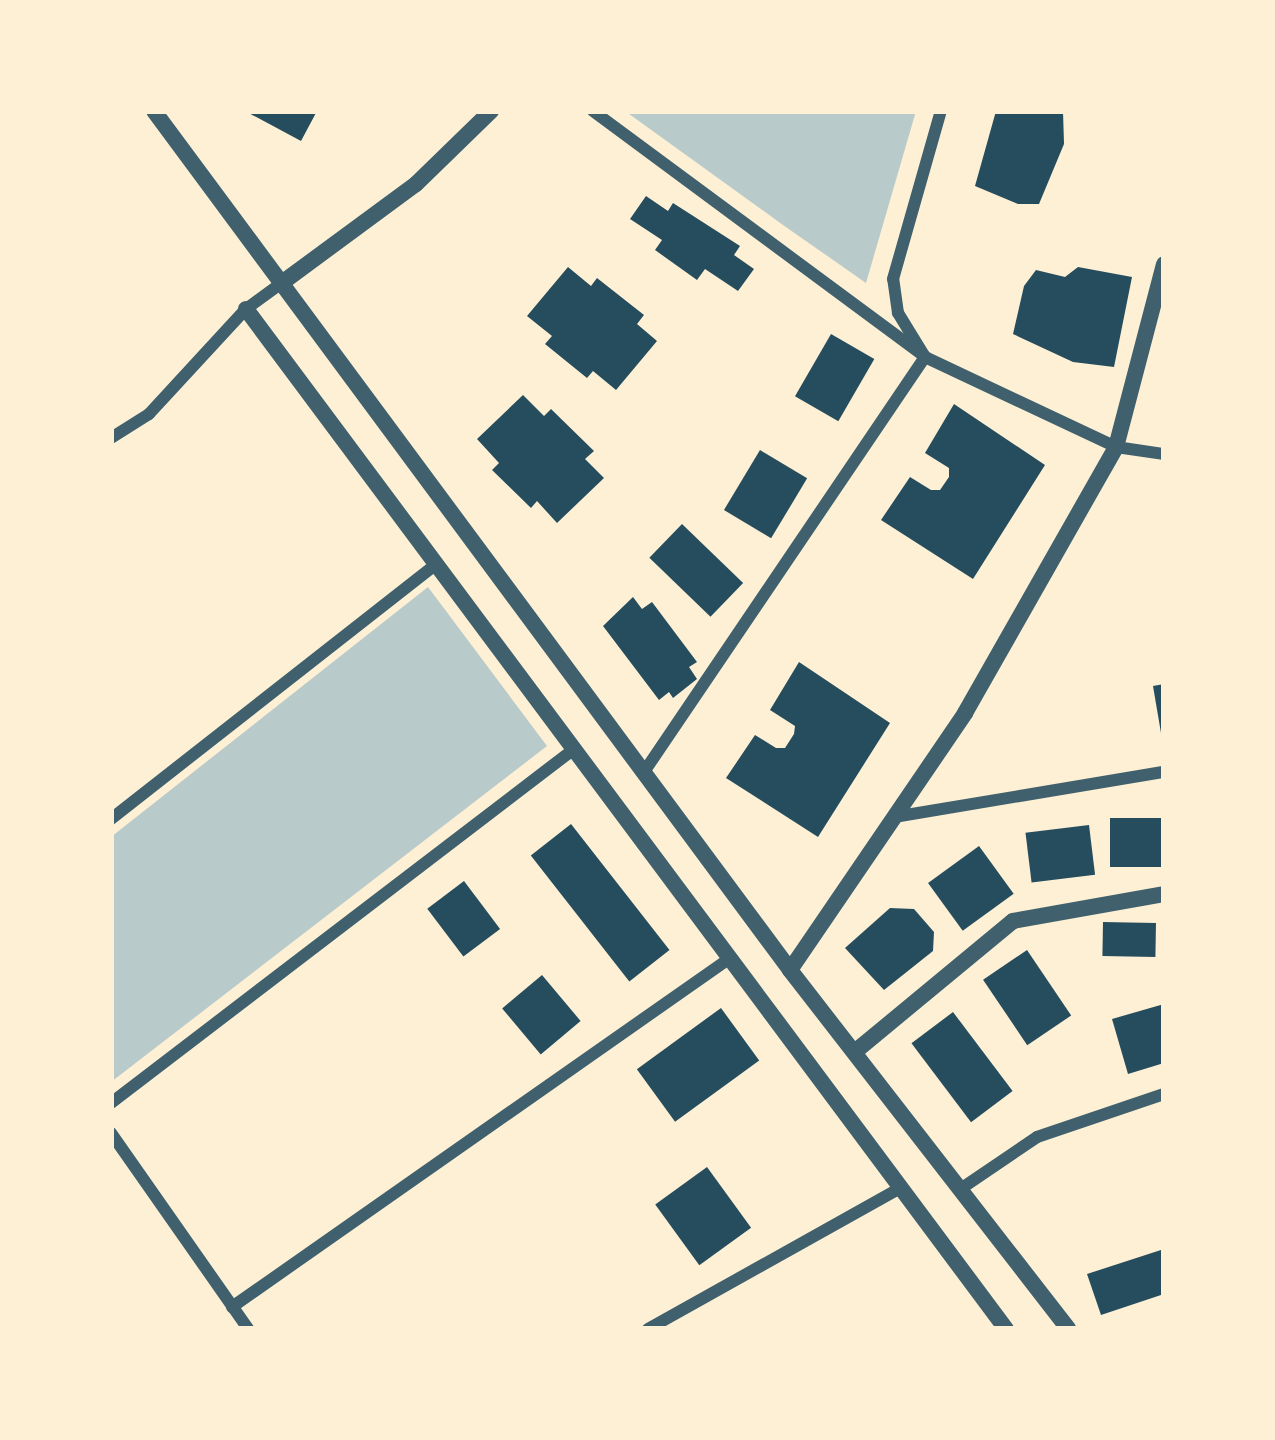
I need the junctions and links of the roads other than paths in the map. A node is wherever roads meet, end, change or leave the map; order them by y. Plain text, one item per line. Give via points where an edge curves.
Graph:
1 (154, 111) edge
2 (490, 111) edge
3 (593, 111) edge
4 (941, 111) edge
5 (1164, 264) edge
6 (283, 282) junction
7 (246, 308) junction
8 (925, 357) junction
9 (111, 438) edge
10 (1116, 447) junction
11 (1164, 454) edge
12 (436, 564) junction
13 (574, 749) junction
14 (644, 772) junction
15 (1164, 772) edge
16 (894, 817) junction
17 (111, 819) edge
18 (1164, 894) edge
19 (730, 958) junction
20 (790, 970) junction
21 (857, 1050) junction
22 (1164, 1094) edge
23 (111, 1103) edge
24 (111, 1133) edge
25 (900, 1188) junction
26 (959, 1190) junction
27 (232, 1307) junction
28 (248, 1329) edge
29 (648, 1329) edge
30 (1006, 1329) edge
31 (1067, 1329) edge

1 - 6 street
2 - 6 street via 416,184
3 - 8 street
4 - 8 street via 893,279 898,313
5 - 10 street
6 - 7 street
6 - 14 street
7 - 9 street via 149,413
7 - 12 street
8 - 10 street
8 - 14 street
10 - 11 street
10 - 16 street via 965,713
12 - 13 street
12 - 17 street
13 - 19 street
13 - 23 street
14 - 20 street
15 - 16 street
16 - 20 street
18 - 21 street via 1013,921
19 - 25 street
19 - 27 street
20 - 21 street
21 - 26 street
22 - 26 street via 1037,1137
24 - 27 street
25 - 29 street
25 - 30 street
26 - 31 street
27 - 28 street

